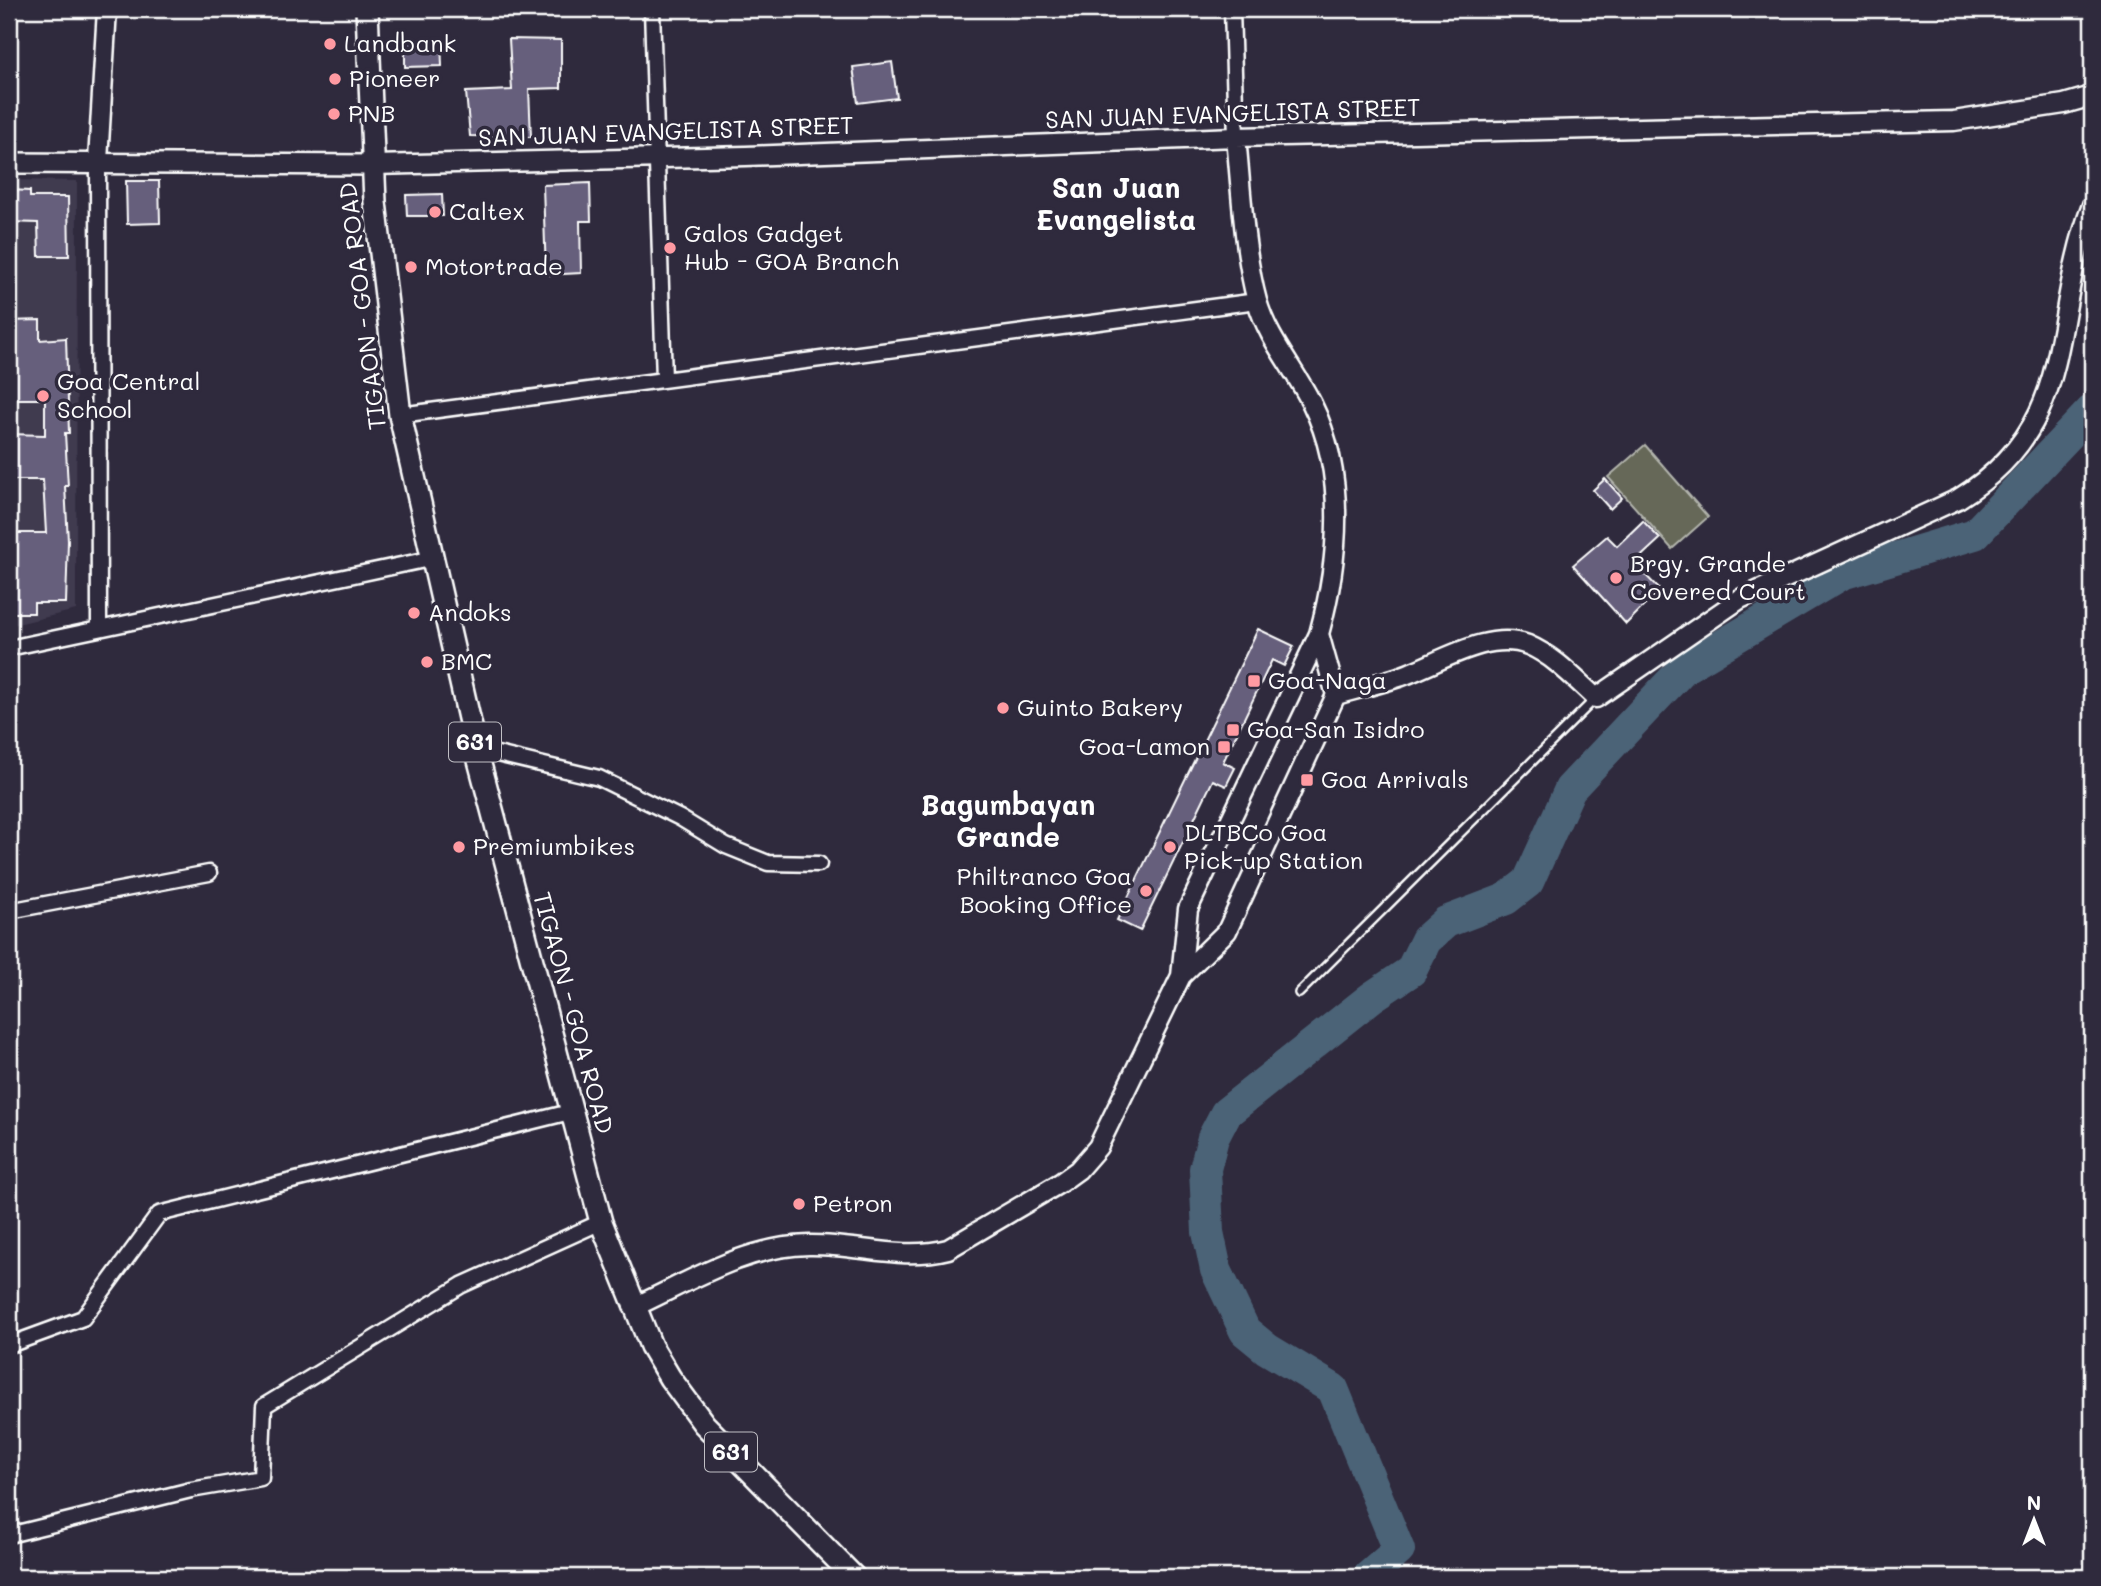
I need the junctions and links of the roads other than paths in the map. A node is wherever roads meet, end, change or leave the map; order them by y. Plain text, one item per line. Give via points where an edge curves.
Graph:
1 (107, 9) edge
2 (368, 9) edge
3 (652, 9) edge
4 (1231, 9) edge
5 (2092, 96) edge
6 (1236, 137) junction
7 (656, 158) junction
8 (98, 162) junction
9 (9, 163) edge
10 (373, 165) junction
11 (2092, 205) edge
12 (1257, 301) junction
13 (664, 379) junction
14 (400, 415) junction
15 (434, 558) junction
16 (99, 627) junction
17 (1319, 634) junction
18 (9, 648) edge
19 (1336, 695) junction
20 (1597, 698) junction
21 (476, 749) junction
22 (819, 864) dead end
23 (209, 873) dead end
24 (9, 911) edge
25 (1181, 976) junction
26 (1299, 993) dead end
27 (570, 1112) junction
28 (601, 1222) junction
29 (634, 1307) junction
30 (9, 1345) edge
31 (9, 1535) edge
32 (854, 1577) edge

1 - 8 street
2 - 10 main road, TIGAON - GOA ROAD / 631
3 - 7 street
4 - 6 street
5 - 6 street, SAN JUAN EVANGELISTA STREET via 1954,121
6 - 7 street, SAN JUAN EVANGELISTA STREET
6 - 12 street
7 - 10 street, SAN JUAN EVANGELISTA STREET
7 - 13 street
8 - 9 main road
8 - 10 main road
8 - 16 street
10 - 14 main road, TIGAON - GOA ROAD / 631
11 - 20 street via 2053,375 2030,430 2004,466 1958,499 1740,600
12 - 13 street
12 - 17 street via 1273,341 1314,407 1329,458 1335,547 1330,595
13 - 14 street
14 - 15 main road, TIGAON - GOA ROAD / 631
15 - 16 street
15 - 21 main road, TIGAON - GOA ROAD / 631
16 - 18 street
17 - 19 street
17 - 25 street via 1188,909
19 - 20 street via 1400,677 1474,648 1510,641 1526,644 1556,662
19 - 25 street via 1227,932
20 - 26 lane
21 - 22 street via 599,778 726,846 768,863
21 - 27 main road, TIGAON - GOA ROAD / 631
23 - 24 street
25 - 29 street via 1098,1147 1078,1170 1023,1206 938,1251 897,1254 810,1245 766,1250
27 - 28 main road, TIGAON - GOA ROAD / 631
27 - 30 street via 159,1214 83,1318
28 - 29 main road, TIGAON - GOA ROAD / 631
28 - 31 street via 462,1285 264,1406 261,1478 191,1490
29 - 32 main road, TIGAON - GOA ROAD / 631 via 663,1367 704,1424

